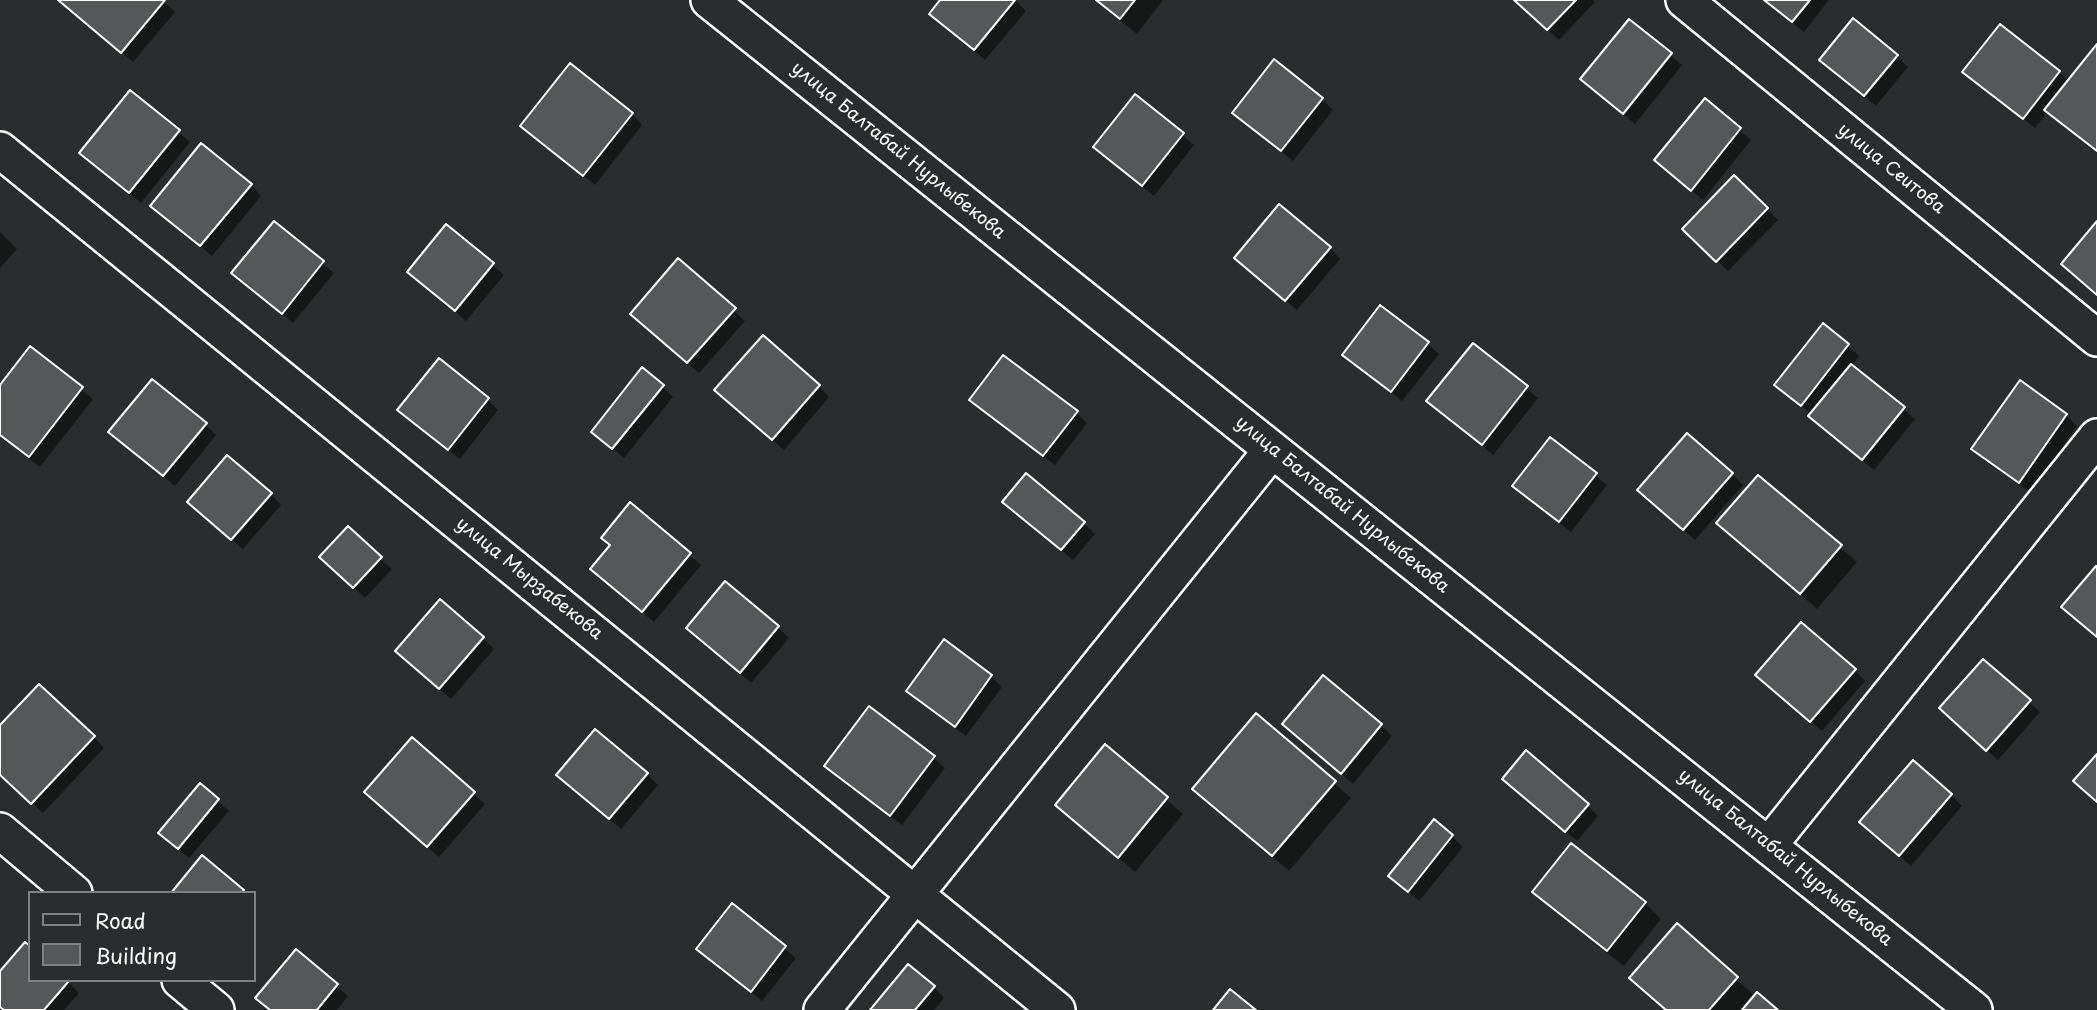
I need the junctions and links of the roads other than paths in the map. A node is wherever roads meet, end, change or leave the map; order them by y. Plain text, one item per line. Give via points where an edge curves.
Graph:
1 (709, 0) edge
2 (1684, 0) edge
3 (0, 150) edge
4 (2097, 338) edge
5 (2097, 437) edge
6 (1272, 450) junction
7 (0, 831) edge
8 (1769, 845) junction
9 (72, 891) edge
10 (915, 893) junction
11 (182, 982) edge
12 (216, 1010) edge
13 (822, 1010) edge
14 (1057, 1010) edge
15 (1973, 1010) edge

1 - 6 street, улица Балтабай Нурлыбекова
2 - 4 street, улица Сеитова
3 - 10 street, улица Мырзабекова
5 - 8 street
6 - 8 street, улица Балтабай Нурлыбекова
6 - 10 street
7 - 9 street
8 - 15 street, улица Балтабай Нурлыбекова
10 - 13 street
10 - 14 street, улица Мырзабекова
11 - 12 street

